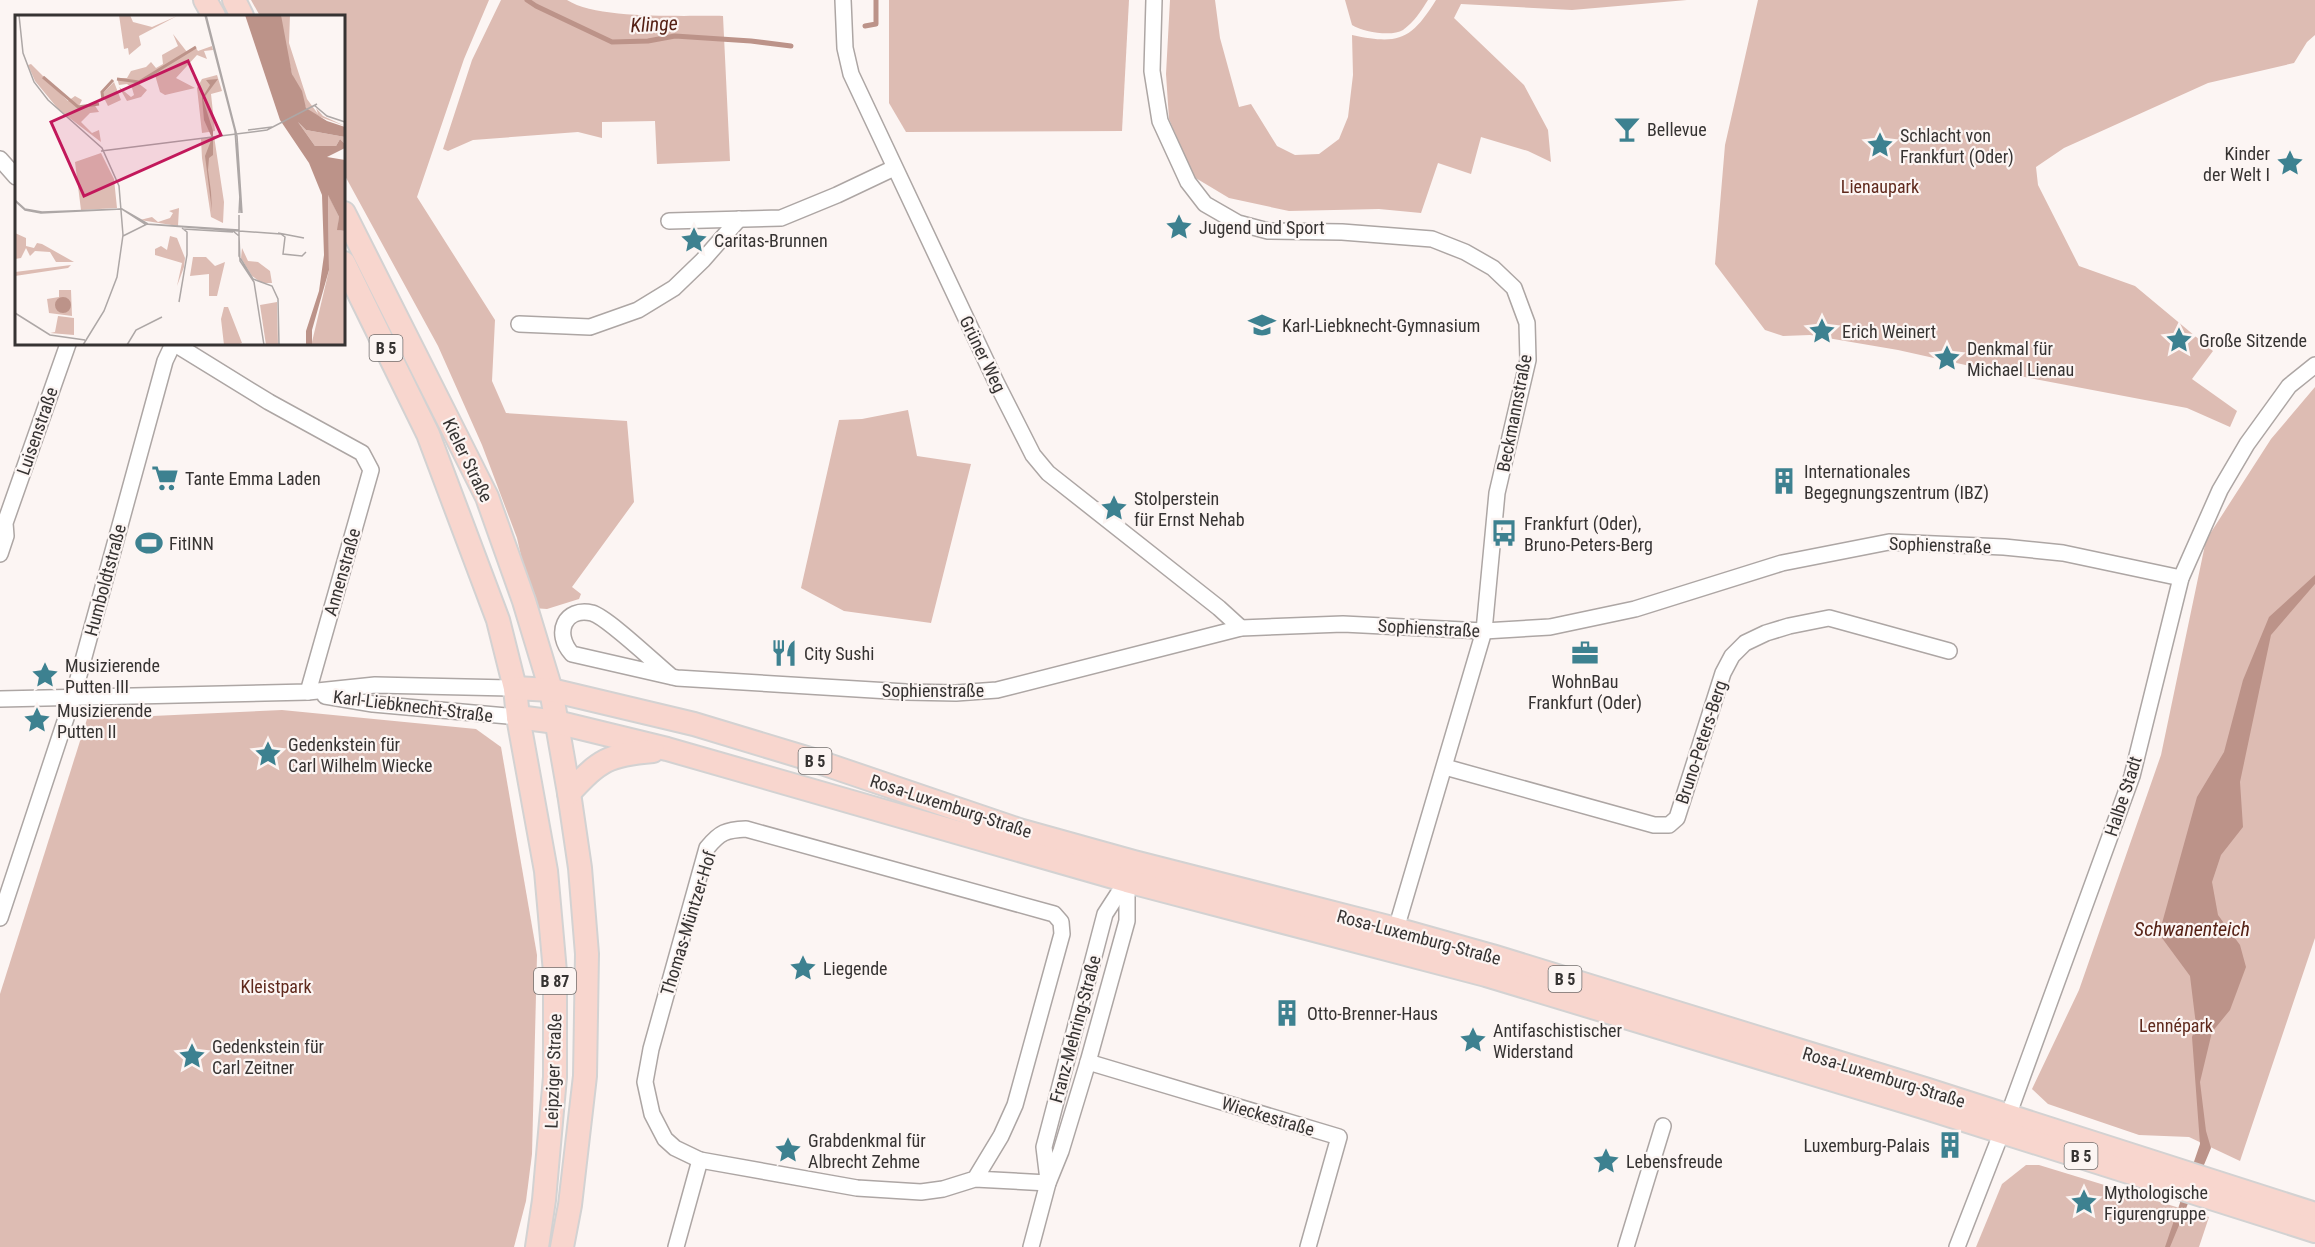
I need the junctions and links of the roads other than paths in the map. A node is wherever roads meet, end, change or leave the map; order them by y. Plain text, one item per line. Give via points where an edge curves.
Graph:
1 (205, 0) edge
2 (234, 0) edge
3 (843, 0) edge
4 (1154, 0) edge
5 (213, 15) edge
6 (242, 15) edge
7 (0, 159) edge
8 (894, 168) junction
9 (15, 176) edge
10 (345, 215) edge
11 (739, 219) junction
12 (669, 221) dead end
13 (345, 264) edge
14 (519, 324) dead end
15 (68, 345) edge
16 (174, 345) edge
17 (176, 345) edge
18 (2315, 365) edge
19 (0, 554) edge
20 (2181, 578) junction
21 (1241, 628) junction
22 (1484, 631) junction
23 (1949, 651) dead end
24 (672, 677) junction
25 (515, 688) junction
26 (551, 690) junction
27 (308, 692) junction
28 (73, 697) junction
29 (0, 699) edge
30 (518, 717) junction
31 (556, 722) junction
32 (667, 749) junction
33 (1445, 767) junction
34 (569, 793) junction
35 (1130, 871) junction
36 (0, 918) edge
37 (1396, 929) junction
38 (1376, 944) junction
39 (1088, 1062) junction
40 (2005, 1124) junction
41 (1663, 1126) dead end
42 (700, 1160) junction
43 (975, 1179) junction
44 (1048, 1183) junction
45 (2212, 1189) junction
46 (2315, 1214) edge
47 (2315, 1232) edge
48 (537, 1247) edge
49 (562, 1247) edge
50 (676, 1247) edge
51 (1030, 1247) edge
52 (1308, 1247) edge
53 (1626, 1247) edge
54 (1957, 1247) edge

1 - 5 main road
2 - 6 main road
3 - 8 street, Grüner Weg via 845,48 851,74
4 - 22 street, Beckmannstraße via 1152,71 1160,121 1188,182 1205,204 1238,223 1269,231 1432,239 1493,268 1514,288 1527,323 1528,360 1497,493
7 - 9 street
8 - 11 street via 782,218
8 - 21 street, Grüner Weg via 1033,455 1048,473
10 - 26 main road, Kieler Straße / B 5 via 487,497
11 - 12 street
11 - 14 street via 674,288 639,310 590,327
13 - 25 main road, Kieler Straße / B 5 via 428,434 498,620
15 - 19 street, Luisenstraße via 5,523 6,536
16 - 28 street, Humboldtstraße via 165,362
17 - 27 street, Annenstraße via 362,453 371,470
18 - 20 street, Halbe Stadt via 2289,386 2247,444 2220,490
20 - 22 street, Sophienstraße via 2063,553 1889,542 1782,563 1635,609 1585,620 1536,629
20 - 40 street, Halbe Stadt via 2132,776
21 - 22 street, Sophienstraße via 1343,624
21 - 24 street, Sophienstraße via 988,691 906,692
22 - 33 street, Beckmannstraße
23 - 33 street, Bruno-Peters-Berg via 1829,618 1789,626 1745,643 1723,673 1677,818 1669,825 1654,825
24 - 24 street, Sophienstraße via 591,613 566,620 561,633 572,654
25 - 26 main road, Rosa-Luxemburg-Straße / B 5
25 - 27 street, Karl-Liebknecht-Straße via 375,685
25 - 30 main road, Kieler Straße / B 5
26 - 31 main road, Kieler Straße / B 5
26 - 35 main road, Rosa-Luxemburg-Straße / B 5 via 694,724 813,760
27 - 28 street, Karl-Liebknecht-Straße
27 - 30 street, Karl-Liebknecht-Straße via 373,704
28 - 29 street, Karl-Liebknecht-Straße
28 - 36 street, Humboldtstraße
30 - 31 main road, Rosa-Luxemburg-Straße / B 5
30 - 48 main road, Leipziger Straße / B 87 via 546,871 555,972 555,1077
31 - 32 main road, Rosa-Luxemburg-Straße / B 5
31 - 34 main road, Leipziger Straße / B 87
32 - 34 main road via 604,761
32 - 35 main road, Rosa-Luxemburg-Straße / B 5
33 - 37 street, Beckmannstraße
34 - 49 main road, Leipziger Straße / B 87 via 580,868 587,987 585,1076
35 - 37 main road, Rosa-Luxemburg-Straße / B 5
35 - 38 main road, Rosa-Luxemburg-Straße / B 5
35 - 39 street, Franz-Mehring-Straße via 1127,921
35 - 44 street, Franz-Mehring-Straße via 1105,914 1044,1147
37 - 38 main road via 1387,941
37 - 40 main road, Rosa-Luxemburg-Straße / B 5 via 1526,967
38 - 40 main road, Rosa-Luxemburg-Straße / B 5
39 - 44 street, Franz-Mehring-Straße
39 - 52 street, Wieckestraße via 1339,1137
40 - 45 main road, Rosa-Luxemburg-Straße / B 5
40 - 54 street, Halbe Stadt
41 - 53 street
42 - 43 street, Thomas-Müntzer-Hof via 856,1188 921,1192
42 - 43 street, Thomas-Müntzer-Hof via 665,1139 652,1114 645,1082 707,848 727,830 746,829 1054,914 1061,922 1062,934 1016,1105
42 - 50 street
43 - 44 street, Thomas-Müntzer-Hof
44 - 51 street, Franz-Mehring-Straße
45 - 46 main road, Rosa-Luxemburg-Straße / B 5
45 - 47 main road, Rosa-Luxemburg-Straße / B 5

